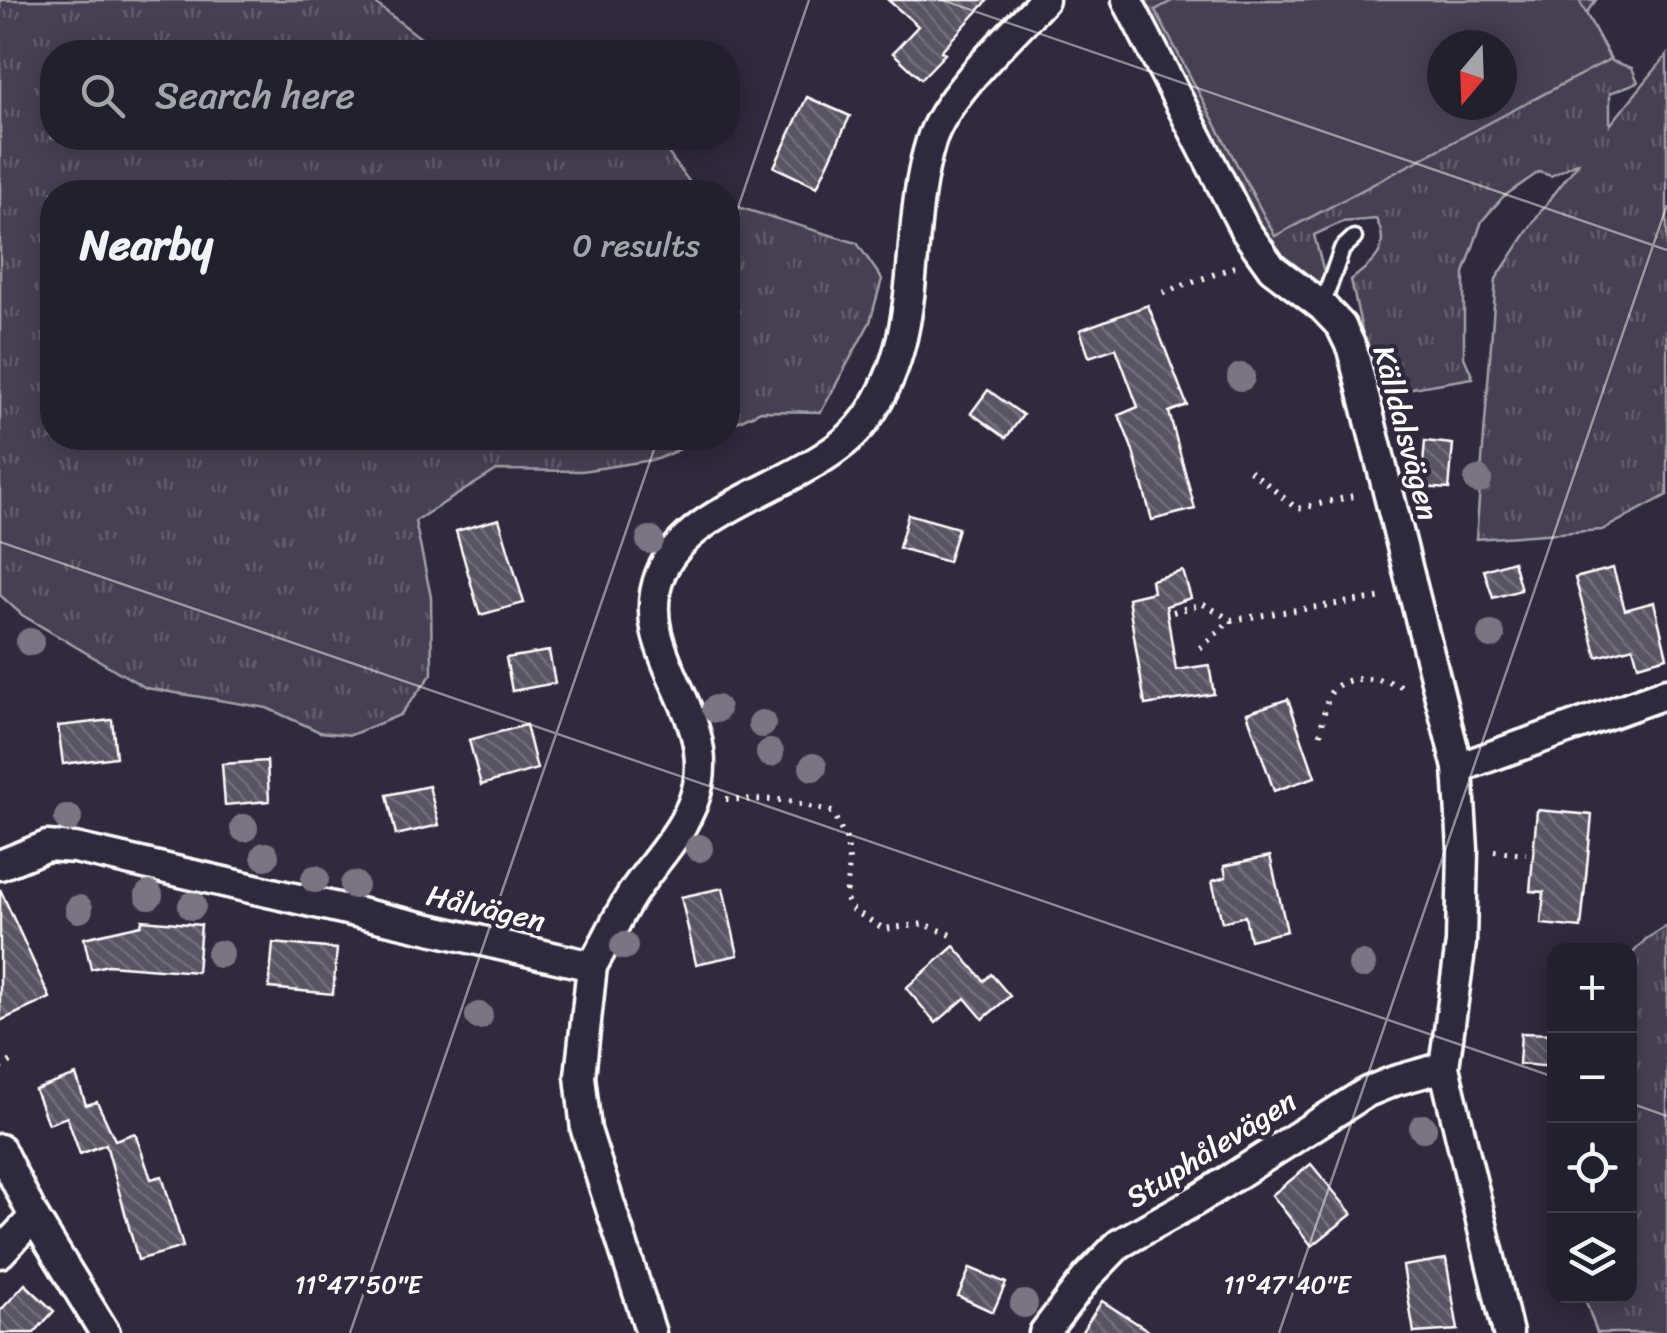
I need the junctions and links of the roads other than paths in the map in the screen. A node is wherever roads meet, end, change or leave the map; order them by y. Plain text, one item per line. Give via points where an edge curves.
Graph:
1 (1044, 0) edge
2 (1127, 0) edge
3 (1354, 238) dead end
4 (1322, 306) junction
5 (1667, 693) edge
6 (1458, 768) junction
7 (0, 865) edge
8 (592, 966) junction
9 (1444, 1068) junction
10 (0, 1149) edge
11 (34, 1217) junction
12 (0, 1253) edge
13 (105, 1333) edge
14 (651, 1333) edge
15 (1044, 1333) edge
16 (1508, 1333) edge

1 - 8 street via 962,91 931,140 907,320 894,367 866,420 833,454 697,530 661,572 653,622 694,726 699,783
2 - 4 street, Källdalsvägen via 1244,230 1272,268
3 - 4 lane via 1342,248
4 - 6 street, Källdalsvägen via 1352,349
5 - 6 street
6 - 9 street, Källdalsvägen via 1461,943
7 - 8 street, Hålvägen via 47,846 75,848
8 - 14 street via 580,1076 586,1130
9 - 15 street, Stuphålevägen via 1368,1092 1119,1244
9 - 16 street, Källdalsvägen
10 - 11 street
11 - 12 street
11 - 13 street

